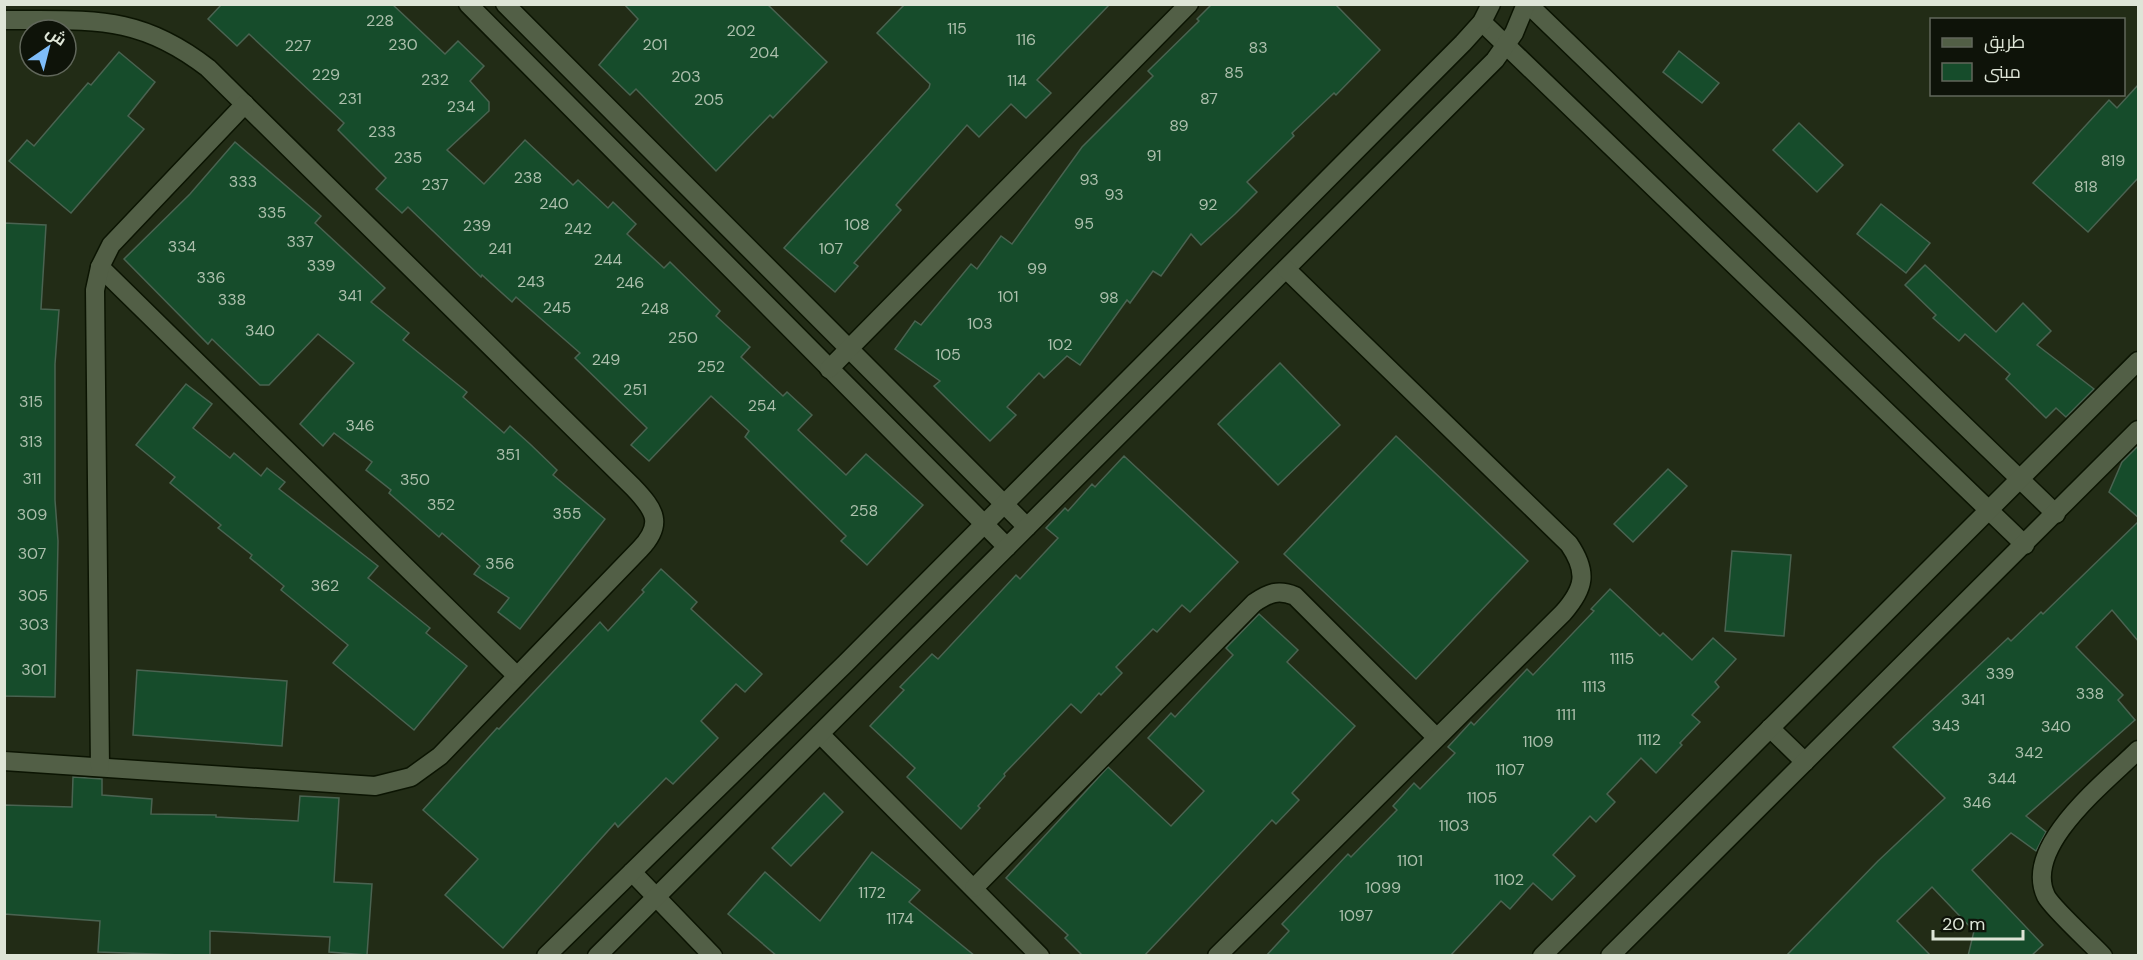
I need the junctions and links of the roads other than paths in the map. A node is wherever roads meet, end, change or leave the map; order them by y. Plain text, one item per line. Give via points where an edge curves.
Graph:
1 (468, 4) edge
2 (505, 4) edge
3 (1189, 4) edge
4 (1491, 4) edge
5 (1527, 4) edge
6 (4, 20) edge
7 (1482, 22) junction
8 (1505, 46) junction
9 (246, 104) junction
10 (100, 267) junction
11 (1287, 269) junction
12 (849, 348) junction
13 (2139, 361) edge
14 (829, 369) junction
15 (2139, 430) edge
16 (2020, 480) junction
17 (1004, 504) junction
18 (1989, 510) junction
19 (2056, 514) junction
20 (984, 525) junction
21 (1027, 527) junction
22 (2025, 545) junction
23 (1007, 548) junction
24 (518, 676) junction
25 (1770, 728) junction
26 (820, 734) junction
27 (1436, 737) junction
28 (2139, 750) edge
29 (4, 761) edge
30 (1805, 762) junction
31 (100, 767) junction
32 (632, 872) junction
33 (974, 888) junction
34 (656, 898) junction
35 (546, 956) edge
36 (597, 956) edge
37 (713, 956) edge
38 (1040, 956) edge
39 (1217, 956) edge
40 (1542, 956) edge
41 (1610, 956) edge
42 (2103, 956) edge

1 - 14 street
2 - 12 street
3 - 12 street
4 - 7 street
5 - 8 street
5 - 16 street
6 - 9 street via 92,21 124,24 155,33 183,48
7 - 8 street
7 - 17 street
8 - 11 street
8 - 18 street
9 - 10 street via 128,226 111,245
9 - 24 street via 633,487 655,517 653,536
10 - 24 street
10 - 31 street via 95,290
11 - 21 street
11 - 27 street via 1569,544 1580,561 1582,581 1575,600
12 - 14 street
12 - 17 street
13 - 16 street
14 - 20 street
15 - 19 street
16 - 18 street
16 - 19 street
17 - 20 street
17 - 21 street
18 - 22 street
18 - 25 street
19 - 22 street
20 - 23 street
20 - 32 street
21 - 23 street
22 - 30 street
23 - 26 street
24 - 31 street via 440,756 411,777 375,786
25 - 30 street
25 - 40 street
26 - 33 street
26 - 34 street
27 - 33 street via 1295,596 1282,591 1267,595 1254,603
27 - 39 street
28 - 42 street via 2056,833 2045,852 2042,875 2046,897
29 - 31 street
30 - 41 street
32 - 34 street
32 - 35 street
33 - 38 street
34 - 36 street
34 - 37 street

